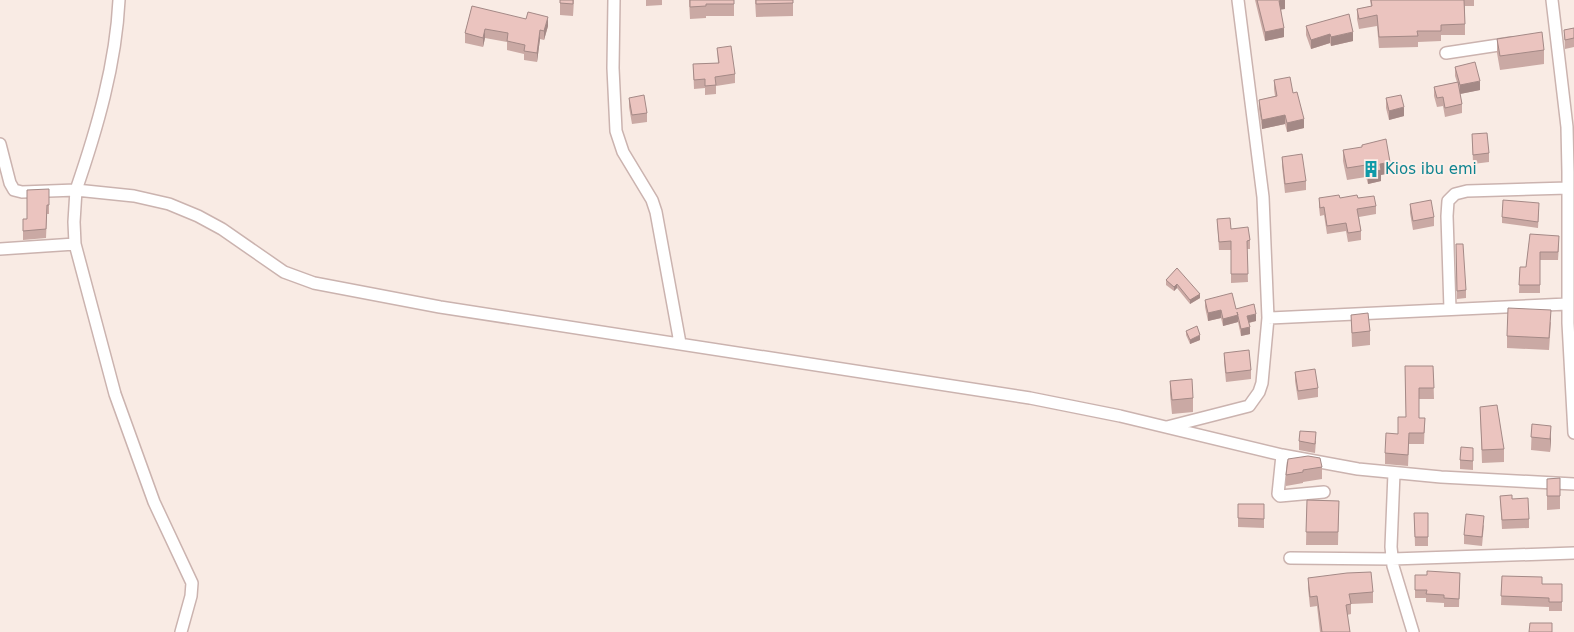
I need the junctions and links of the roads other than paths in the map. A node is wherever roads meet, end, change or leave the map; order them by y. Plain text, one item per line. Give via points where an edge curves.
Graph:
1 (119, 0) edge
2 (614, 0) edge
3 (1238, 0) edge
4 (1552, 0) edge
5 (1519, 42) edge
6 (1446, 53) dead end
7 (0, 144) edge
8 (1568, 188) junction
9 (76, 190) junction
10 (75, 244) junction
11 (1571, 244) edge
12 (0, 249) edge
13 (1567, 304) junction
14 (1450, 309) junction
15 (1268, 318) junction
16 (680, 343) junction
17 (1165, 428) junction
18 (1574, 433) edge
19 (1282, 456) junction
20 (1394, 473) junction
21 (1574, 484) edge
22 (1324, 492) dead end
23 (1574, 553) edge
24 (1290, 558) dead end
25 (1392, 559) junction
26 (181, 632) edge
27 (1413, 632) edge

1 - 9 street via 118,29 107,84
2 - 16 street via 616,131 623,152 656,212
3 - 15 street via 1263,197
4 - 8 street via 1551,37 1562,81 1567,127
5 - 6 street
7 - 9 street via 14,190
8 - 11 street
8 - 14 street via 1466,191 1448,201
9 - 10 street
9 - 16 street via 134,196 176,207 222,229 284,272 314,284 440,307
10 - 12 street
10 - 26 street via 115,394 154,502 192,583
11 - 13 street
13 - 14 street
13 - 18 street
14 - 15 street
15 - 17 street via 1262,383 1249,406
16 - 17 street via 1030,398
17 - 19 street
19 - 20 street
19 - 22 street via 1280,496
20 - 21 street
20 - 25 street
23 - 25 street
24 - 25 street
25 - 27 street

